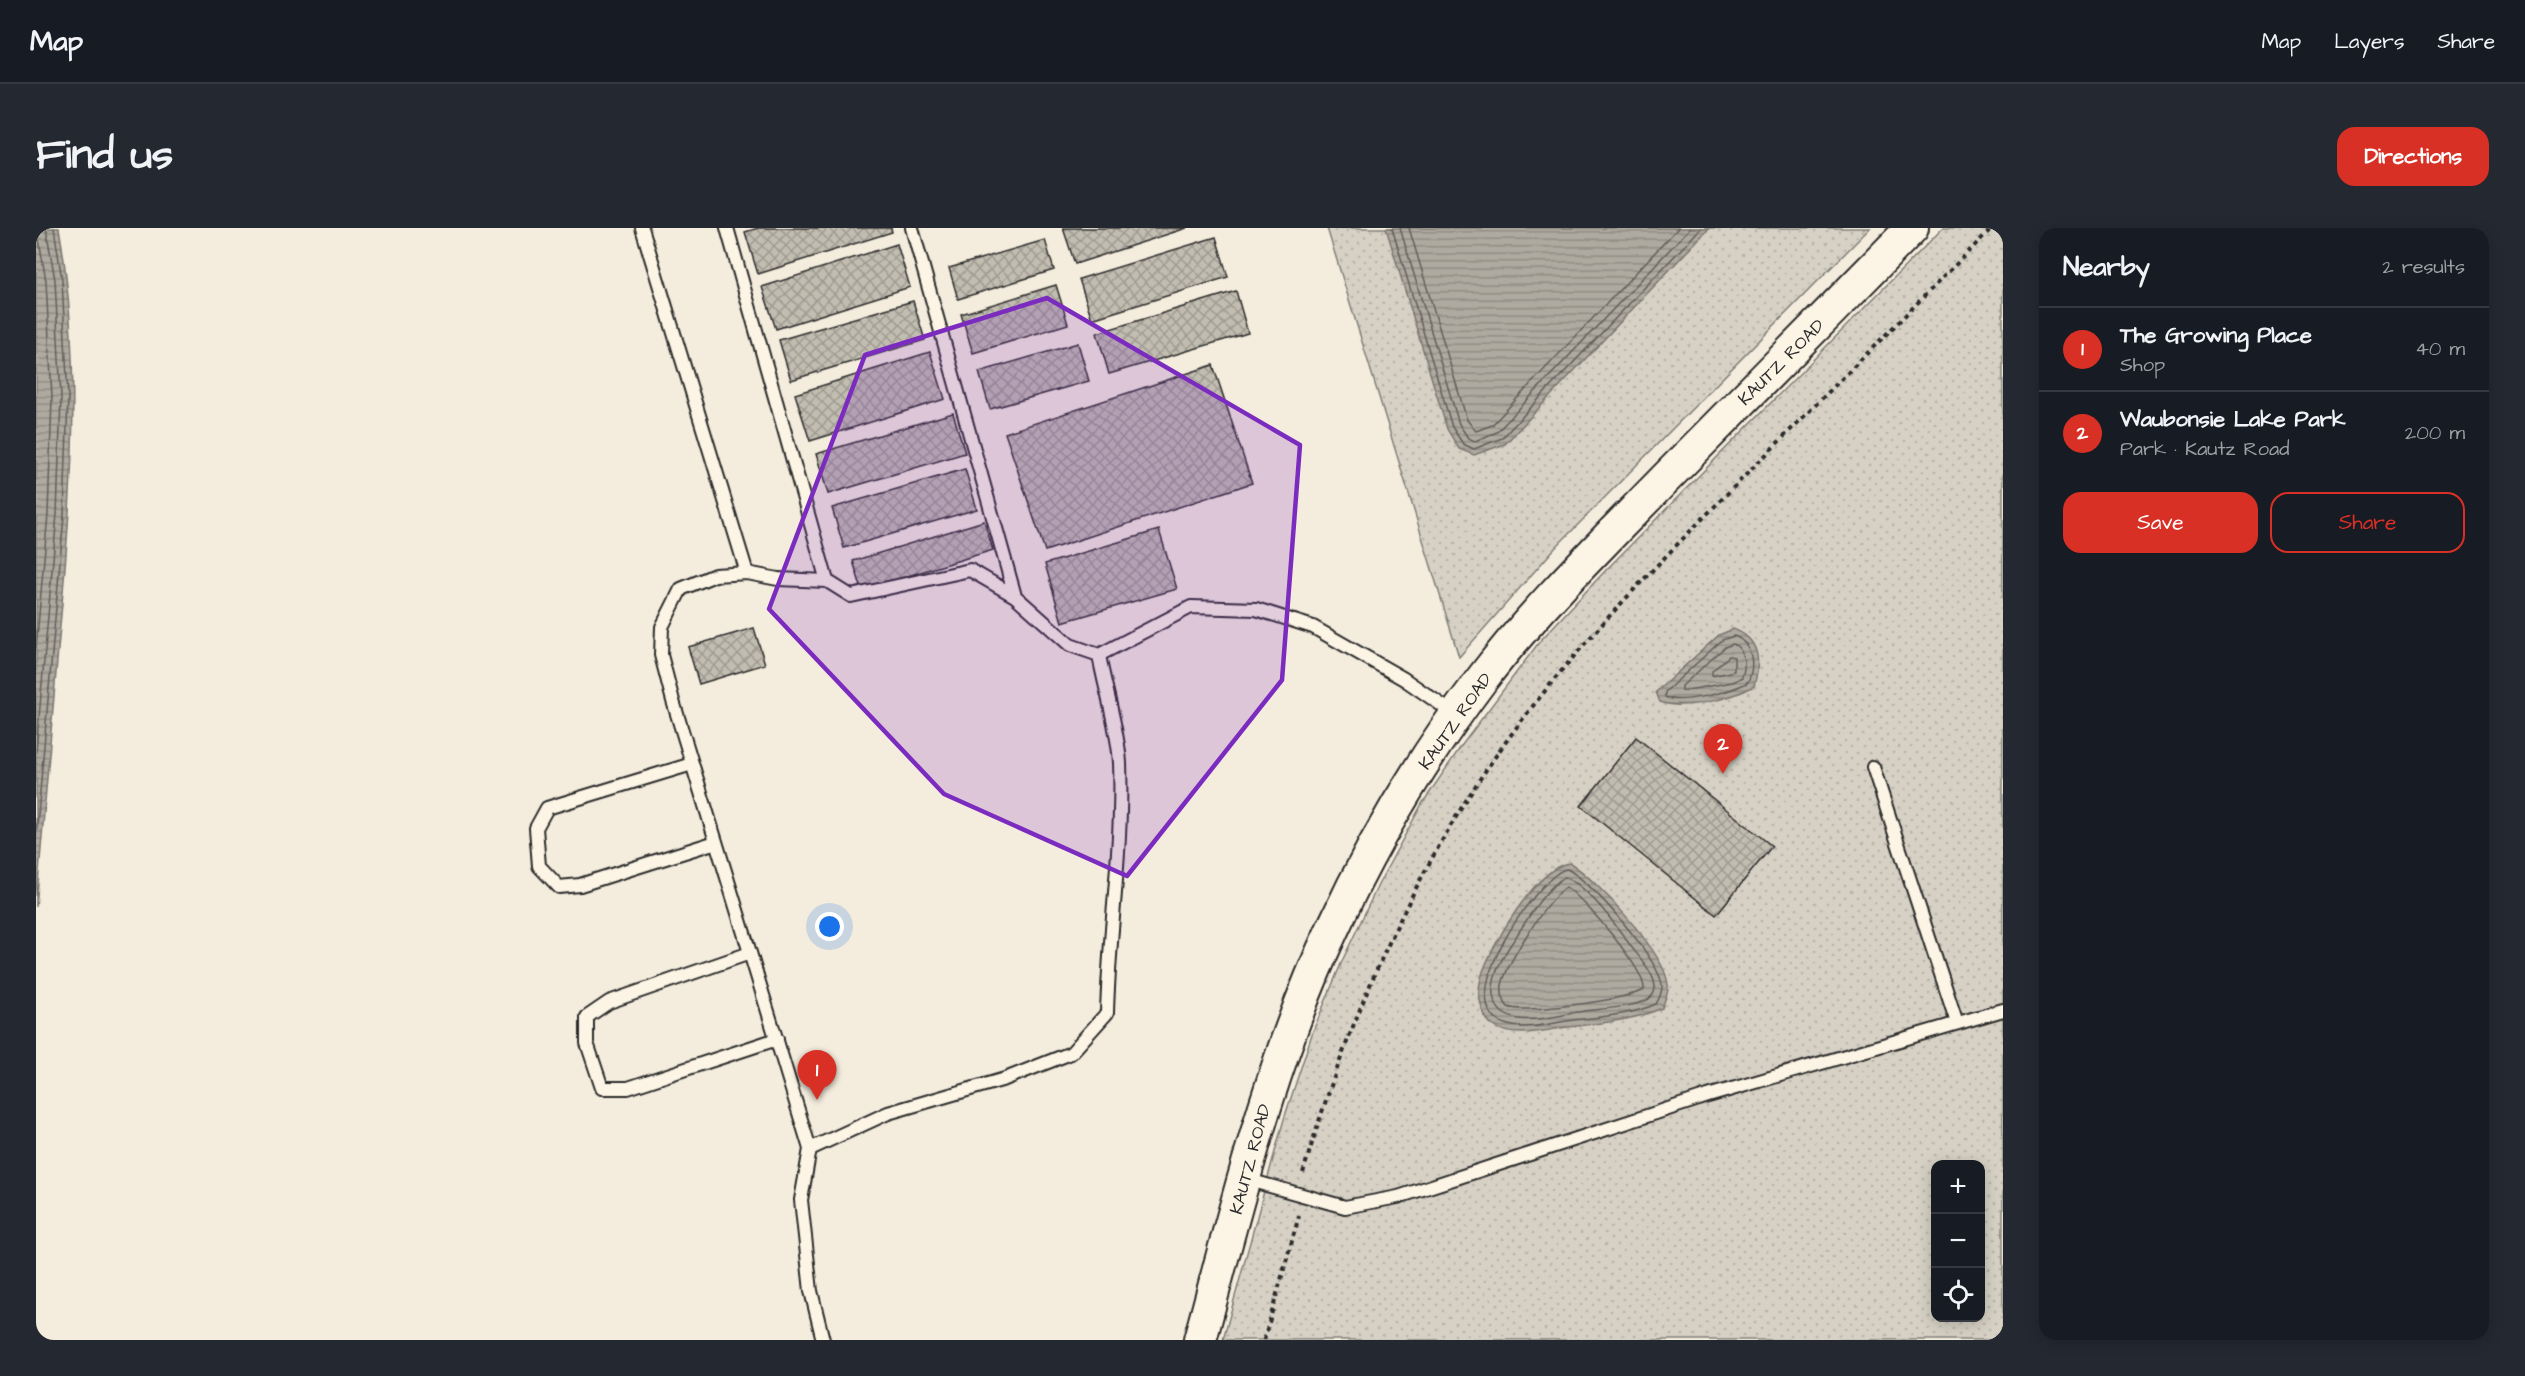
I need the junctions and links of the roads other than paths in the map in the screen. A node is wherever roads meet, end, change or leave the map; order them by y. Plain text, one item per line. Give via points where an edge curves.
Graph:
1 (642, 228) edge
2 (728, 228) edge
3 (912, 228) edge
4 (1912, 228) edge
5 (747, 573) junction
6 (827, 581) junction
7 (1015, 596) junction
8 (1099, 655) junction
9 (1457, 716) junction
10 (692, 764) junction
11 (1873, 767) dead end
12 (716, 842) junction
13 (750, 953) junction
14 (2003, 1010) edge
15 (1957, 1023) junction
16 (777, 1039) junction
17 (810, 1149) junction
18 (1244, 1178) junction
19 (823, 1340) edge
20 (1200, 1340) edge

1 - 5 lane
2 - 6 lane
3 - 7 lane
4 - 9 street, KAUTZ ROAD via 1612,533 1484,677
5 - 6 lane
5 - 10 lane via 715,575 681,589 662,627 661,655
6 - 7 lane via 851,596 970,570
7 - 8 lane via 1070,645
8 - 9 lane via 1191,607 1256,609 1313,627 1404,678
8 - 17 lane via 1120,761 1119,845 1107,1013 1071,1053 1005,1079 888,1113
9 - 18 street, KAUTZ ROAD via 1386,825 1333,926 1266,1098
10 - 12 lane
10 - 12 lane via 547,807 536,828 539,866 559,887 580,885
11 - 15 lane
12 - 13 lane
13 - 16 lane
13 - 16 lane via 609,1002 587,1017 586,1043 602,1088 628,1088
14 - 15 lane
15 - 18 lane via 1708,1096 1398,1197 1345,1207
16 - 17 lane
17 - 19 lane via 801,1200 811,1291
18 - 20 street, KAUTZ ROAD

